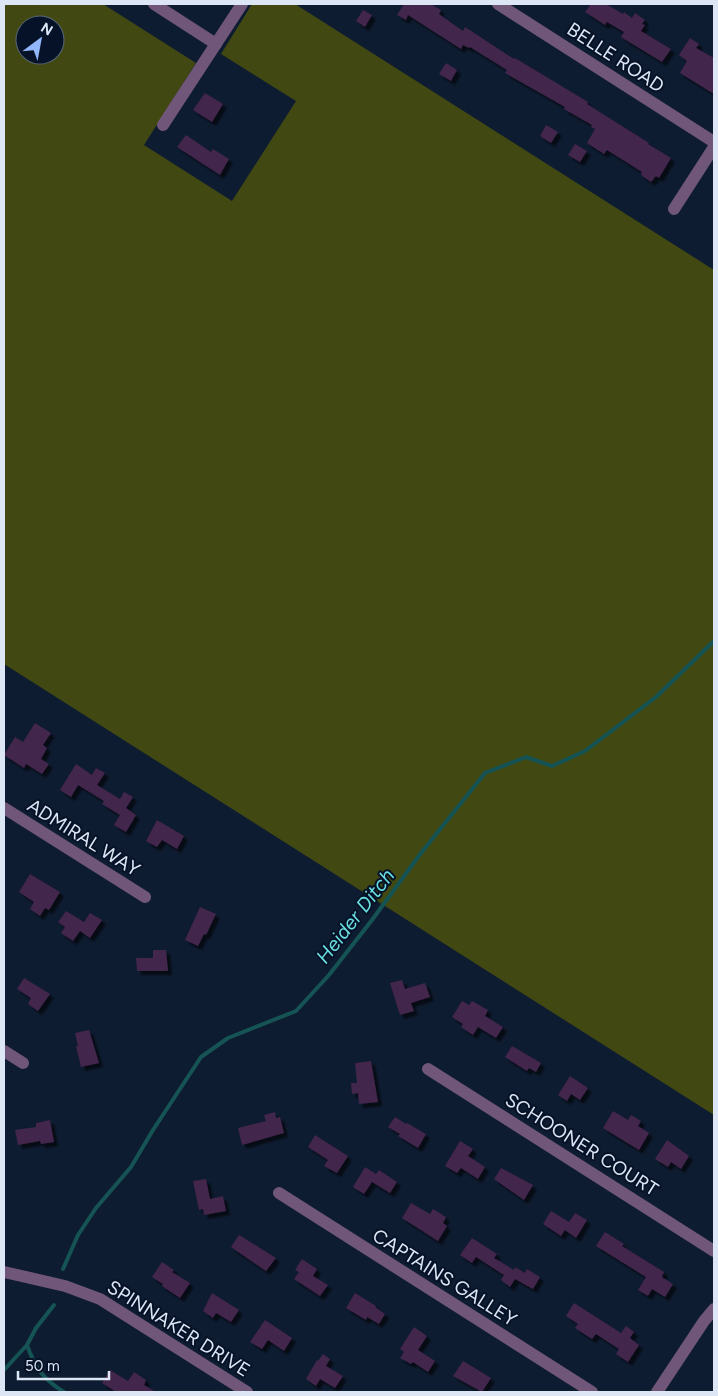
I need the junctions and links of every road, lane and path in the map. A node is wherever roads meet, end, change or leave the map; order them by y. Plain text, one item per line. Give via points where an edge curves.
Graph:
1 (154, 4) edge
2 (242, 4) edge
3 (498, 4) edge
4 (216, 44) junction
5 (163, 125) dead end
6 (714, 142) edge
7 (714, 147) edge
8 (674, 209) dead end
9 (4, 808) edge
10 (145, 897) dead end
11 (4, 1051) edge
12 (23, 1063) dead end
13 (428, 1069) dead end
14 (279, 1193) dead end
15 (714, 1251) edge
16 (4, 1272) edge
17 (714, 1309) edge
18 (247, 1392) edge
19 (592, 1392) edge
20 (657, 1392) edge

1 - 4 street
2 - 4 street
3 - 6 street, BELLE ROAD
4 - 5 street
7 - 8 street
9 - 10 street, ADMIRAL WAY
11 - 12 street
13 - 15 street, SCHOONER COURT
14 - 19 street, CAPTAINS GALLEY
16 - 18 street, SPINNAKER DRIVE via 65,1286 100,1300
17 - 20 street

